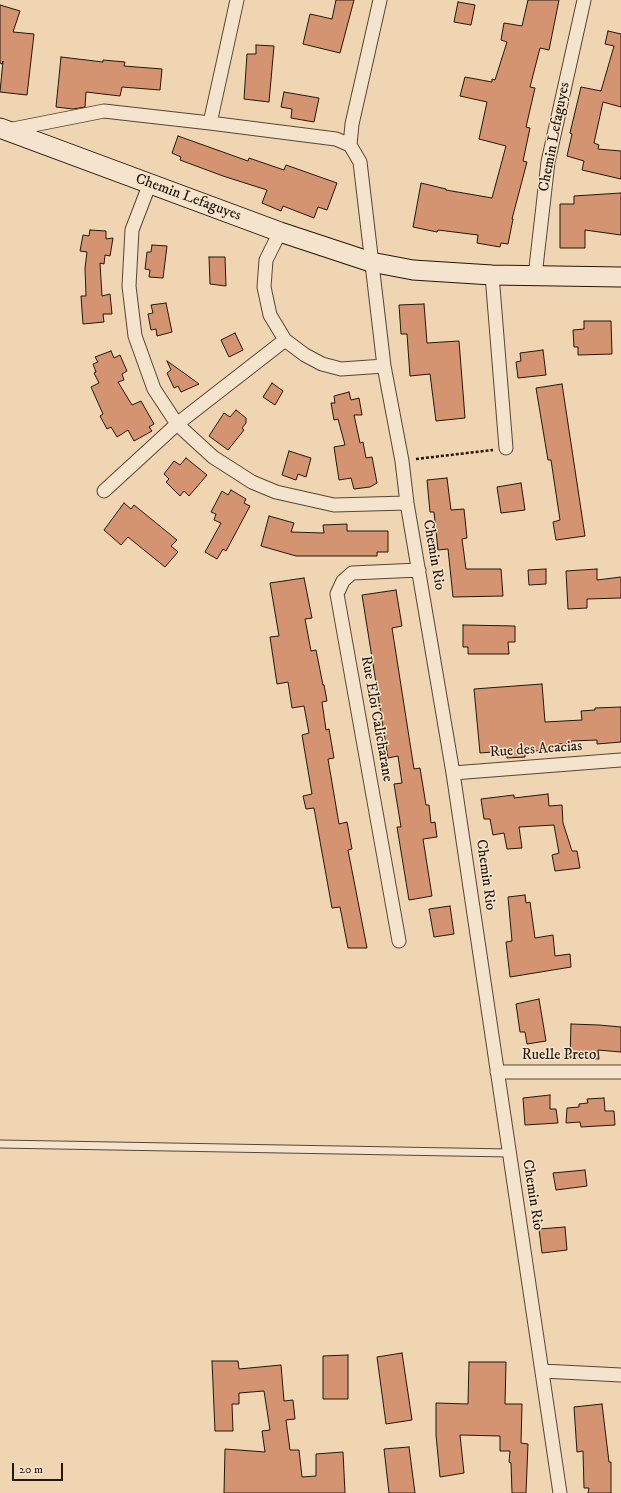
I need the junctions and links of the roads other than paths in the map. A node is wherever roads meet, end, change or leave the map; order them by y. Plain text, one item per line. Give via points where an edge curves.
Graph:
1 (237, 0) edge
2 (380, 0) edge
3 (584, 0) edge
4 (210, 122) junction
5 (3, 129) edge
6 (350, 145) junction
7 (150, 183) junction
8 (280, 232) junction
9 (371, 262) junction
10 (492, 275) junction
11 (535, 276) junction
12 (621, 277) edge
13 (284, 340) junction
14 (384, 366) junction
15 (177, 424) junction
16 (506, 448) road end
17 (104, 491) dead end
18 (407, 503) junction
19 (419, 570) junction
20 (621, 760) edge
21 (453, 773) junction
22 (399, 941) dead end
23 (497, 1072) junction
24 (621, 1072) edge
25 (0, 1144) edge
26 (510, 1153) junction
27 (542, 1371) junction
28 (621, 1375) edge
29 (560, 1493) edge

1 - 4 street
2 - 6 street via 352,124
3 - 11 street, Chemin Lefaguyes via 548,162
4 - 5 street, Chemin Lefaguyes via 104,111
4 - 6 street, Chemin Lefaguyes via 336,139
5 - 7 main road, Chemin Lefaguyes
6 - 9 street via 360,162
7 - 8 main road, Chemin Lefaguyes
7 - 15 street via 132,230 129,286 135,336 154,389
8 - 9 main road, Chemin Lefaguyes
8 - 13 street via 266,260 264,287 270,315
9 - 10 main road, Chemin Lefaguyes via 413,270
9 - 14 street, Chemin Rio
10 - 11 main road, Chemin Lefaguyes
10 - 16 street
11 - 12 main road, Chemin Lefaguyes
13 - 14 street via 322,364 341,369
13 - 15 street
14 - 18 street, Chemin Rio via 402,461
15 - 17 street
15 - 18 street via 213,456 252,482 276,492 334,505
18 - 19 street, Chemin Rio
19 - 21 street, Chemin Rio
19 - 22 street, Rue Eloi Calicharane via 352,573 342,581 337,594
20 - 21 street, Rue des Acacias
21 - 23 street, Chemin Rio
23 - 24 street, Ruelle Preto
23 - 26 street, Chemin Rio
25 - 26 lane
26 - 27 street, Chemin Rio
27 - 28 street
27 - 29 street, Chemin Rio

